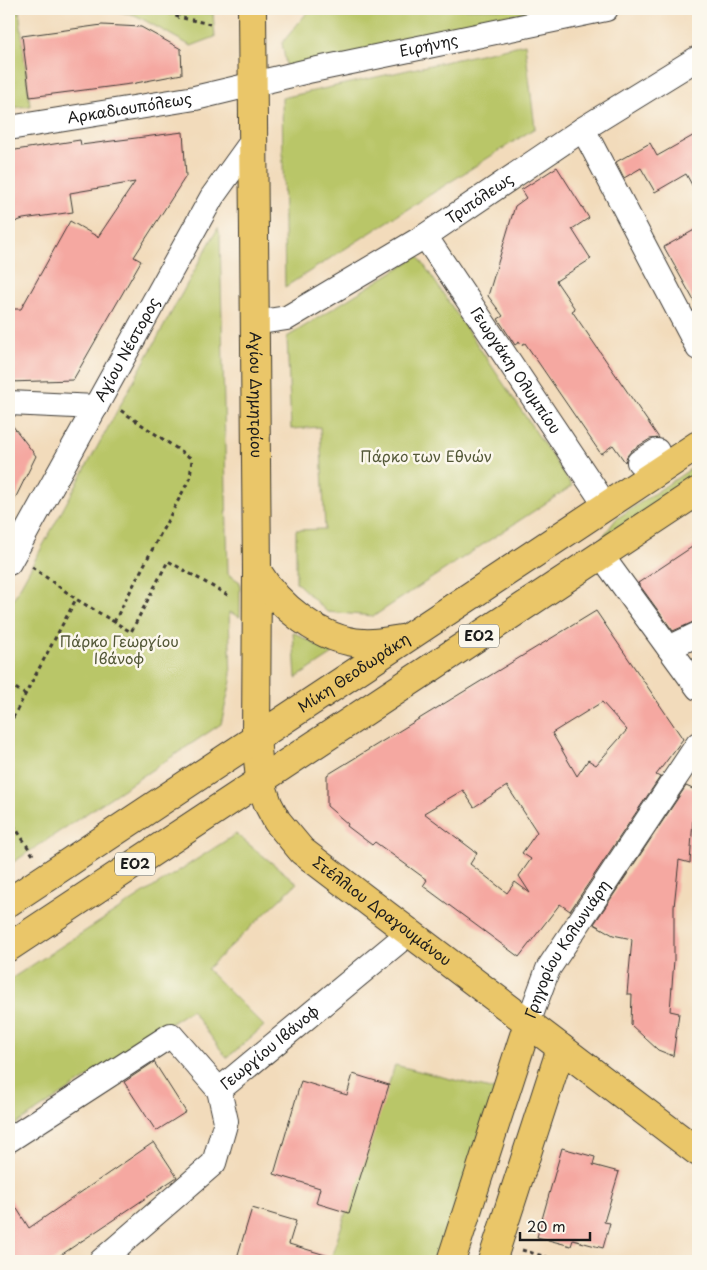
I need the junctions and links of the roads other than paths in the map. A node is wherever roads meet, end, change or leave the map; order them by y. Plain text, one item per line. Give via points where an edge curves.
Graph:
1 (252, 9) edge
2 (606, 9) edge
3 (698, 58) edge
4 (252, 85) junction
5 (9, 128) edge
6 (583, 129) junction
7 (253, 140) junction
8 (425, 236) junction
9 (254, 323) junction
10 (698, 348) edge
11 (98, 402) junction
12 (9, 403) edge
13 (698, 445) edge
14 (698, 491) edge
15 (606, 506) junction
16 (601, 555) junction
17 (11, 558) edge
18 (257, 571) junction
19 (698, 634) edge
20 (408, 638) junction
21 (669, 648) junction
22 (698, 688) edge
23 (256, 738) junction
24 (698, 744) edge
25 (260, 780) junction
26 (9, 902) edge
27 (410, 932) junction
28 (9, 947) edge
29 (528, 1023) junction
30 (561, 1048) junction
31 (219, 1090) junction
32 (9, 1140) edge
33 (698, 1152) edge
34 (495, 1252) edge
35 (101, 1261) edge
36 (451, 1261) edge

1 - 4 main road, Αγίου Δημητρίου
2 - 4 street, Ειρήνης via 308,70
3 - 6 street, Τριπόλεως
4 - 5 street, Αρκαδιουπόλεως via 115,113
4 - 7 main road, Αγίου Δημητρίου
6 - 8 street, Τριπόλεως
6 - 10 street
7 - 9 main road, Αγίου Δημητρίου
7 - 11 street, Αγίου Νέστορος via 220,184
8 - 9 street, Τριπόλεως via 287,318
8 - 15 street, Γεωργάκη Ολυμπίου
9 - 18 main road, Αγίου Δημητρίου
11 - 12 street
11 - 17 street, Αγίου Νέστορος
13 - 15 main road, Μίκη Θεοδωράκη / ΕΟ2
14 - 16 main road, ΕΟ2
15 - 20 main road, Μίκη Θεοδωράκη / ΕΟ2
16 - 21 street
16 - 25 main road, ΕΟ2
18 - 20 main road via 269,588 316,628 363,643
18 - 23 main road, Αγίου Δημητρίου
19 - 21 street
20 - 23 main road, Μίκη Θεοδωράκη / ΕΟ2
21 - 22 street
23 - 25 main road, Αγίου Δημητρίου
23 - 26 main road, Μίκη Θεοδωράκη / ΕΟ2
24 - 29 street, Γρηγορίου Κολωνιάρη via 548,969
25 - 27 main road, Στέλλιου Δραγουμάνου via 277,821 302,851
25 - 28 main road, ΕΟ2
27 - 29 main road, Στέλλιου Δραγουμάνου
27 - 31 street, Γεωργίου Ιβάνοφ
29 - 30 main road, Στέλλιου Δραγουμάνου
29 - 36 main road, Γρηγορίου Κολωνιάρη
30 - 33 main road, Στέλλιου Δραγουμάνου
30 - 34 main road
31 - 32 street, Γεωργίου Ιβάνοφ via 171,1035
31 - 35 street via 226,1121 214,1163

